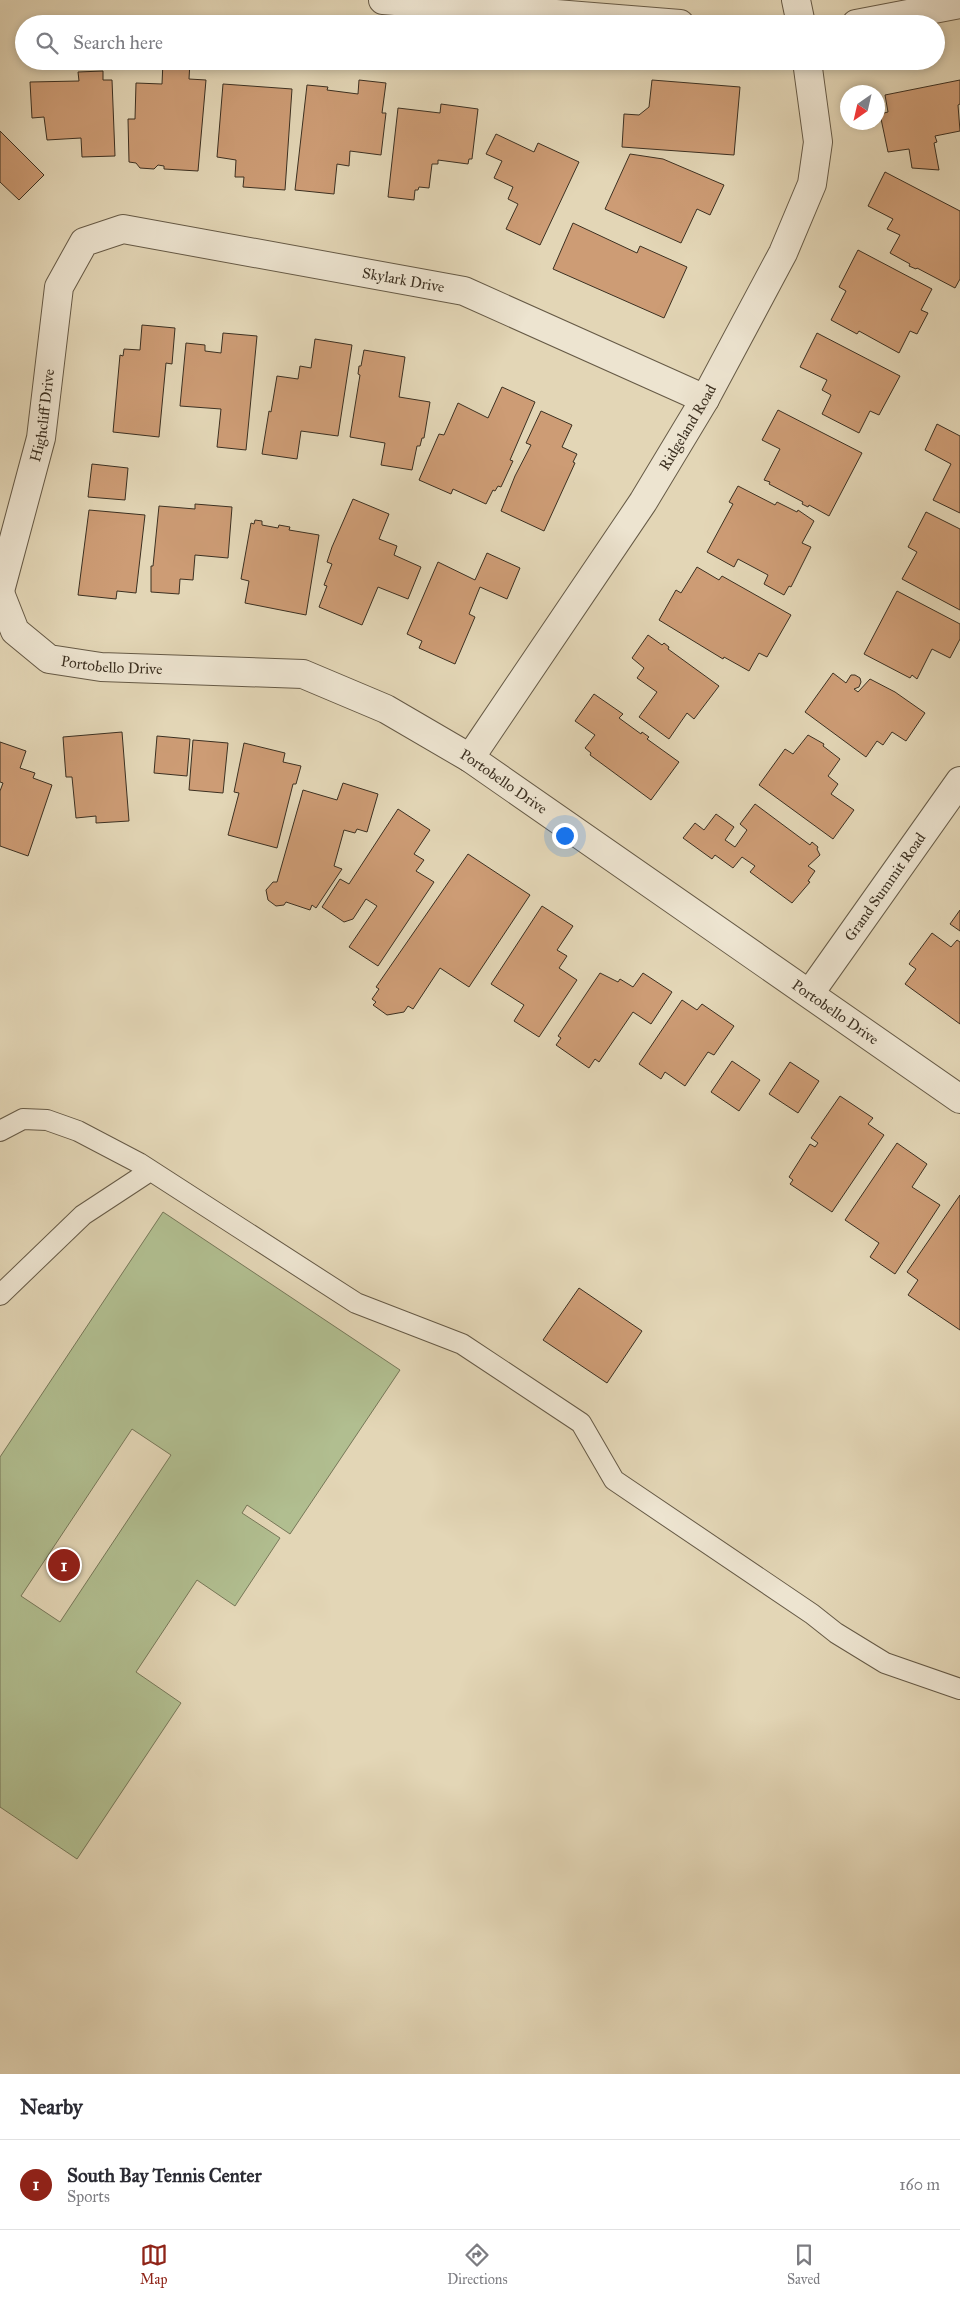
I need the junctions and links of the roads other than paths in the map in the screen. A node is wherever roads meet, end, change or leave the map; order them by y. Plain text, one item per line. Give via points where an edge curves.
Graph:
1 (383, 0) edge
2 (796, 0) edge
3 (960, 4) edge
4 (569, 15) edge
5 (799, 15) edge
6 (903, 15) edge
7 (808, 70) edge
8 (84, 242) joint
9 (705, 399) junction
10 (0, 592) edge
11 (15, 632) joint
12 (470, 758) junction
13 (960, 781) edge
14 (810, 993) junction
15 (960, 1099) edge
16 (0, 1131) edge
17 (150, 1171) junction
18 (0, 1295) edge
19 (960, 1689) edge

1 - 4 street
2 - 5 street
3 - 6 street
7 - 9 street, Ridgeland Road via 818,142 812,184 783,253
8 - 9 street, Skylark Drive via 123,229 464,291
8 - 10 street, Highcliff Drive via 59,287 41,438
9 - 12 street, Ridgeland Road via 643,502
10 - 11 street, Highcliff Drive
11 - 12 street, Portobello Drive via 49,659 101,666 303,674 386,709
12 - 14 street, Portobello Drive
13 - 14 street, Grand Summit Road
14 - 15 street, Portobello Drive
16 - 17 lane via 23,1119 47,1120 78,1131
17 - 18 lane via 83,1216
17 - 19 lane via 356,1303 462,1344 581,1423 614,1480 836,1633 885,1663

